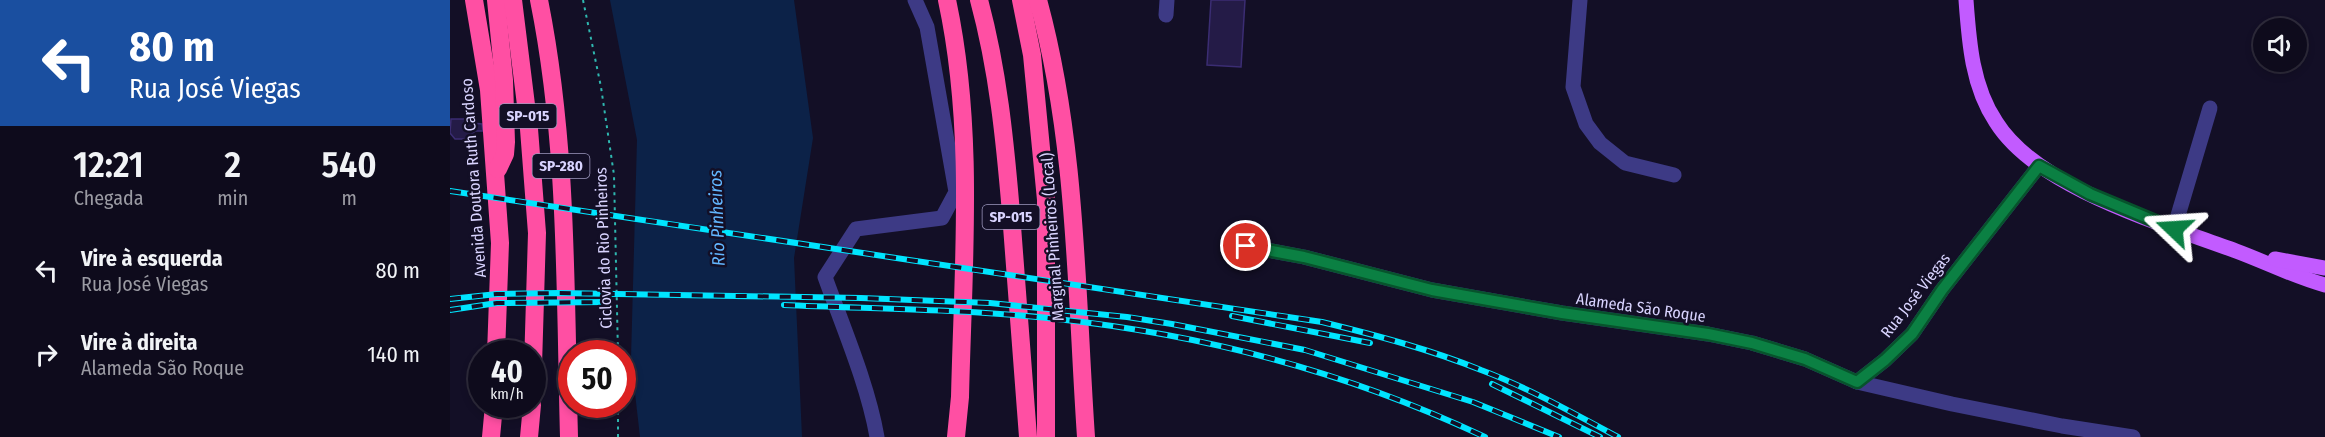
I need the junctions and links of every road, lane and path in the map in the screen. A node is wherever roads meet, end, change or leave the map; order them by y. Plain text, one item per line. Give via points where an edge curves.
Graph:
1 (474, 0) edge
2 (496, 0) edge
3 (513, 0) edge
4 (539, 0) edge
5 (583, 0) edge
6 (915, 0) edge
7 (947, 0) edge
8 (979, 0) edge
9 (1022, 0) edge
10 (1038, 0) edge
11 (1580, 0) edge
12 (1966, 0) edge
13 (2210, 108) dead end
14 (2039, 166) junction
15 (1674, 175) dead end
16 (495, 176) junction
17 (2174, 229) junction
18 (1246, 246) dead end
19 (2235, 251) junction
20 (2325, 268) edge
21 (2325, 285) edge
22 (497, 340) edge
23 (534, 340) edge
24 (618, 340) edge
25 (1857, 382) junction
26 (493, 418) edge
27 (531, 418) edge
28 (618, 418) edge
29 (491, 437) edge
30 (529, 437) edge
31 (569, 437) edge
32 (618, 437) edge
33 (878, 437) edge
34 (956, 437) edge
35 (1028, 437) edge
36 (1046, 437) edge
37 (1086, 437) edge
38 (2133, 437) edge

1 - 16 highway, Avenida Doutora Ruth Cardoso via 487,80
2 - 16 highway via 506,142
3 - 23 highway, SP-015 via 537,233
4 - 31 highway, SP-280 via 559,131
5 - 24 path, Ciclovia do Rio Pinheiros via 614,175
6 - 33 street via 927,27 956,192 942,218 856,229 825,277
7 - 34 highway via 964,118 962,328
8 - 35 highway, SP-015 via 999,92
9 - 36 highway via 1032,55 1046,200
10 - 37 highway, Marginal Pinheiros (Local) via 1059,100 1070,191
11 - 15 street via 1574,87 1586,124 1600,143 1625,163
12 - 14 main road via 1979,90 2015,147
13 - 17 street
14 - 17 main road via 2090,194
14 - 25 street, Rua José Viegas via 1912,334
16 - 22 highway, Avenida Doutora Ruth Cardoso via 500,243
17 - 19 main road
18 - 25 street, Alameda São Roque via 1432,290 1752,343 1805,359
19 - 20 main road
19 - 21 main road
25 - 38 street, Alameda São Roque via 1974,409
26 - 29 highway
27 - 30 highway
28 - 32 path

